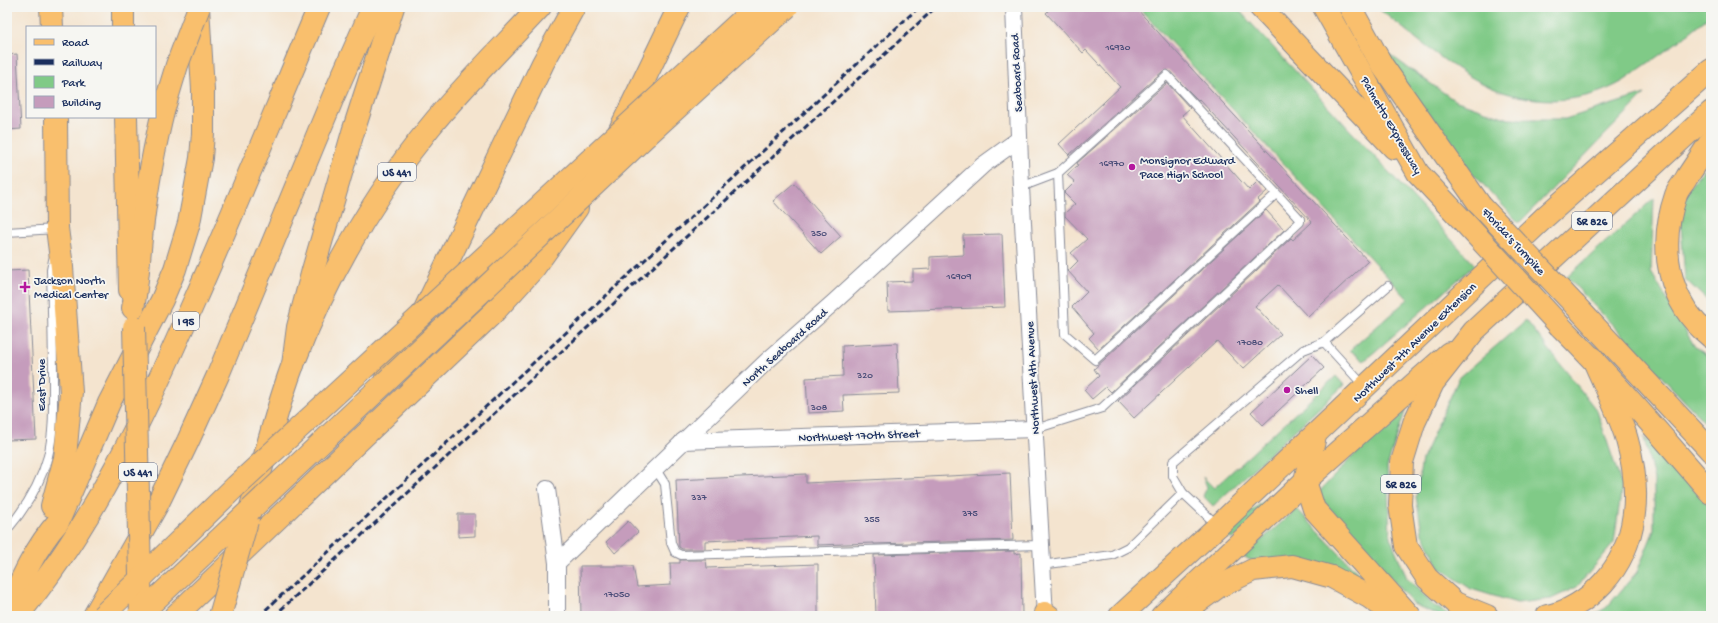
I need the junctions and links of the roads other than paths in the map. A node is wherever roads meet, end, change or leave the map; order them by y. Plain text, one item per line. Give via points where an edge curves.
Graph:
1 (51, 7) edge
2 (123, 7) edge
3 (199, 7) edge
4 (319, 7) edge
5 (373, 7) edge
6 (393, 7) edge
7 (540, 7) edge
8 (574, 7) edge
9 (679, 7) edge
10 (756, 7) edge
11 (787, 7) edge
12 (1014, 7) edge
13 (1260, 7) edge
14 (1324, 7) edge
15 (1350, 7) edge
16 (52, 26) edge
17 (123, 26) edge
18 (1711, 70) edge
19 (1711, 112) edge
20 (56, 118) edge
21 (126, 118) edge
22 (1019, 139) junction
23 (1711, 141) edge
24 (1058, 173) junction
25 (1418, 173) junction
26 (1021, 188) junction
27 (1276, 194) junction
28 (57, 228) junction
29 (7, 232) edge
30 (1388, 286) dead end
31 (134, 318) junction
32 (1474, 331) junction
33 (1711, 337) edge
34 (1324, 342) junction
35 (1593, 358) junction
36 (293, 365) junction
37 (1365, 388) junction
38 (1035, 429) junction
39 (1315, 436) junction
40 (683, 442) junction
41 (1711, 451) edge
42 (655, 468) junction
43 (318, 480) junction
44 (1305, 481) junction
45 (547, 489) dead end
46 (1183, 493) junction
47 (1711, 493) edge
48 (1218, 526) junction
49 (7, 530) edge
50 (46, 536) junction
51 (1041, 545) junction
52 (556, 563) junction
53 (1042, 565) junction
54 (7, 611) edge
55 (1046, 615) edge
56 (17, 616) edge
57 (94, 616) edge
58 (102, 616) edge
59 (138, 616) edge
60 (141, 616) edge
61 (175, 616) edge
62 (220, 616) edge
63 (557, 616) edge
64 (1120, 616) edge
65 (1162, 616) edge
66 (1178, 616) edge
67 (1396, 616) edge
68 (1410, 616) edge
69 (1487, 616) edge
70 (1547, 616) edge

1 - 16 main road
2 - 17 main road
3 - 31 main road, bridge via 177,65 156,144 145,205
3 - 50 main road via 203,97 202,145 192,208 180,253 162,300 109,403 58,522
4 - 56 main road, I 95 via 212,262 153,392 82,523 47,578
5 - 57 main road via 188,441 158,503
6 - 36 main road via 335,192 298,327
7 - 36 main road, US 441 via 441,115 388,185 335,273
8 - 43 main road via 543,63 415,330
9 - 43 main road via 612,145 580,203 547,250 494,312
10 - 58 main road, bridge via 236,486
11 - 59 main road, bridge via 644,138
12 - 22 street, Seaboard Road
13 - 25 main road
14 - 25 main road, Palmetto Expressway
15 - 41 main road, Florida's Turnpike, bridge via 1382,65 1480,205
18 - 37 main road, Northwest 7th Avenue Extension via 1546,216
19 - 32 main road, SR 826
20 - 28 main road
21 - 31 main road, US 441 via 128,283
22 - 26 street, Northwest 4th Avenue
22 - 40 street, North Seaboard Road via 982,165 767,361
23 - 33 main road via 1676,194 1667,230 1668,264 1678,298 1698,327
24 - 26 lane
24 - 27 lane via 1166,75
24 - 27 lane via 1065,334 1095,360
25 - 35 main road, Palmetto Expressway, bridge
26 - 38 street, Northwest 4th Avenue
27 - 38 lane via 1300,219 1299,224 1102,408
28 - 29 lane
28 - 49 lane, East Drive via 51,270 53,399 50,446 39,480 16,520
28 - 50 main road via 71,392 65,458 48,516
30 - 34 lane
31 - 60 main road, US 441, bridge
32 - 44 main road
32 - 69 main road, SR 826 via 1432,384 1414,423 1402,462 1400,505 1406,546 1426,578 1455,603
34 - 37 lane
34 - 46 lane via 1303,350 1173,462 1174,476
35 - 47 main road
35 - 70 main road via 1627,439 1635,476 1635,511 1629,542 1614,570 1592,595 1560,614
36 - 62 main road, US 441, bridge
37 - 39 main road, Northwest 7th Avenue Extension
38 - 40 street, Northwest 170th Street
38 - 51 street, Northwest 4th Avenue
39 - 44 main road
39 - 48 main road, Northwest 7th Avenue Extension
40 - 42 street, North Seaboard Road
42 - 51 lane via 665,484 671,543 675,552 681,554
42 - 52 street, North Seaboard Road
43 - 61 main road
44 - 65 main road
44 - 68 main road via 1314,509
45 - 52 street
46 - 48 lane
46 - 53 lane via 1128,547 1112,555
48 - 64 main road, Northwest 7th Avenue Extension
50 - 54 main road
51 - 53 street, Northwest 4th Avenue
52 - 63 street
53 - 55 street, Northwest 4th Avenue
66 - 67 main road via 1218,587 1253,570 1292,566 1332,577 1369,597

